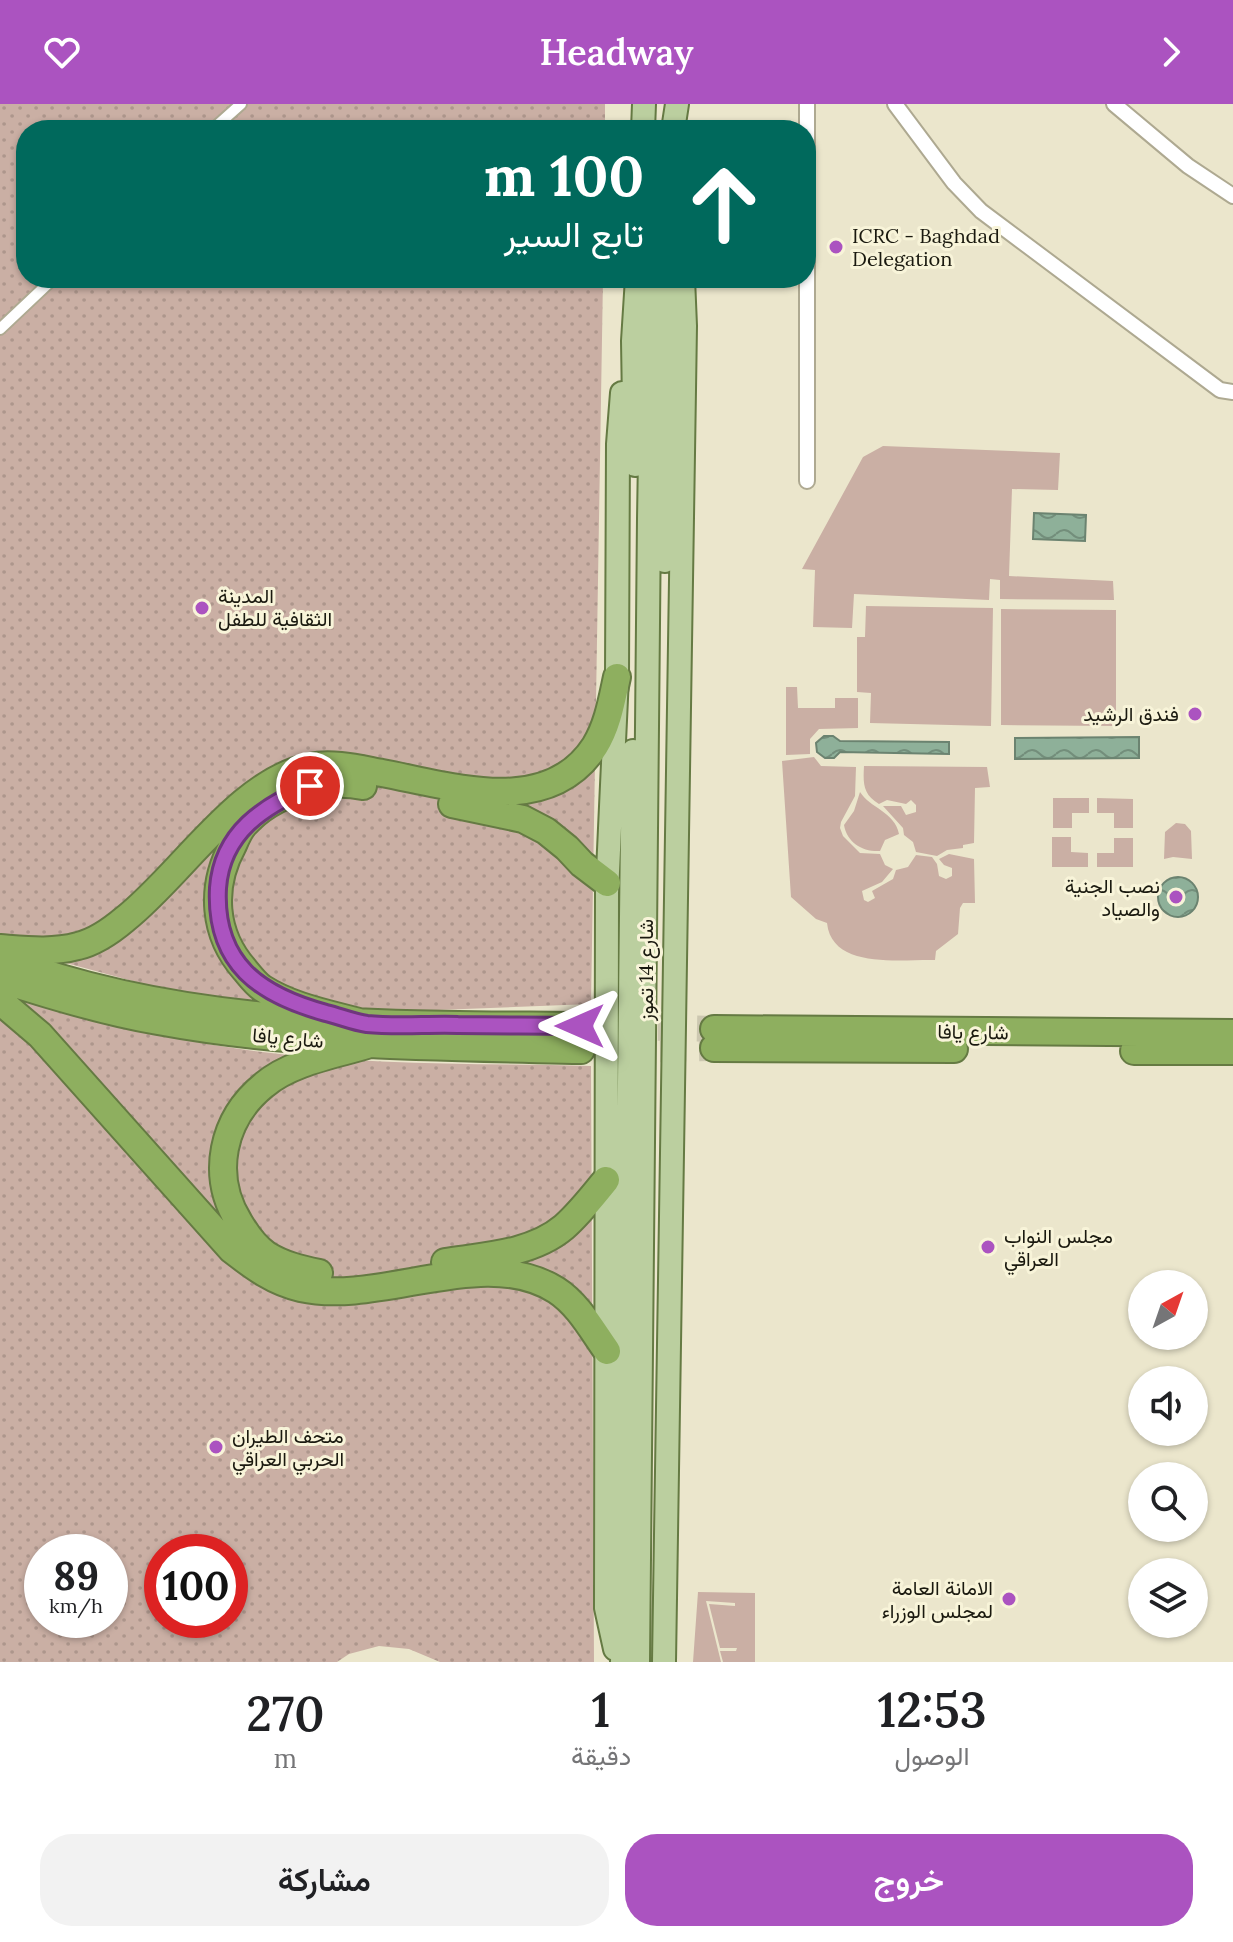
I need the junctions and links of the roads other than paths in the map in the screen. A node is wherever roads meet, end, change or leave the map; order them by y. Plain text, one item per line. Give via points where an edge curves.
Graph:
1 (241, 104) edge
2 (895, 104) edge
3 (1114, 104) edge
4 (223, 120) edge
5 (1233, 196) edge
6 (43, 288) edge
7 (636, 288) edge
8 (654, 288) edge
9 (669, 288) edge
10 (683, 288) edge
11 (807, 288) edge
12 (0, 329) edge
13 (633, 341) junction
14 (1233, 392) edge
15 (807, 481) dead end
16 (617, 677) junction
17 (607, 883) junction
18 (0, 948) edge
19 (0, 958) edge
20 (0, 979) edge
21 (0, 1001) edge
22 (1233, 1033) edge
23 (366, 1034) junction
24 (581, 1038) tunnel mouth
25 (1233, 1051) edge
26 (606, 1180) junction
27 (607, 1351) junction
28 (622, 1662) edge
29 (638, 1662) edge
30 (649, 1662) edge
31 (664, 1662) edge

1 - 4 street
2 - 14 street via 981,211 1220,390
3 - 5 street
6 - 12 street
7 - 13 main road, شارع 14 تموز
8 - 29 main road, شارع 14 تموز
9 - 30 main road
10 - 31 main road, شارع 14 تموز
11 - 15 street
13 - 16 main road via 619,423
13 - 28 main road, شارع 14 تموز via 636,518
16 - 17 main road
16 - 18 highway via 608,719 595,746 554,783 521,792 487,793 352,767 311,766 269,783 111,930 81,946 45,952
17 - 23 highway via 546,831 523,819 350,784 310,786 273,802 244,824 227,855 217,907 224,939 259,986
17 - 26 main road
19 - 23 highway, شارع يافا via 109,992
20 - 23 highway, شارع يافا via 157,1021 260,1036
21 - 27 highway via 40,1035 232,1250 256,1269 279,1281 322,1291 468,1275 529,1279 574,1305
22 - 25 highway, شارع يافا via 714,1038
23 - 24 highway, شارع يافا
23 - 26 highway via 267,1082 234,1118 225,1141 225,1188 246,1235 265,1254 293,1268 347,1273 510,1252 563,1228
26 - 27 main road
27 - 28 main road via 606,1608 610,1637

